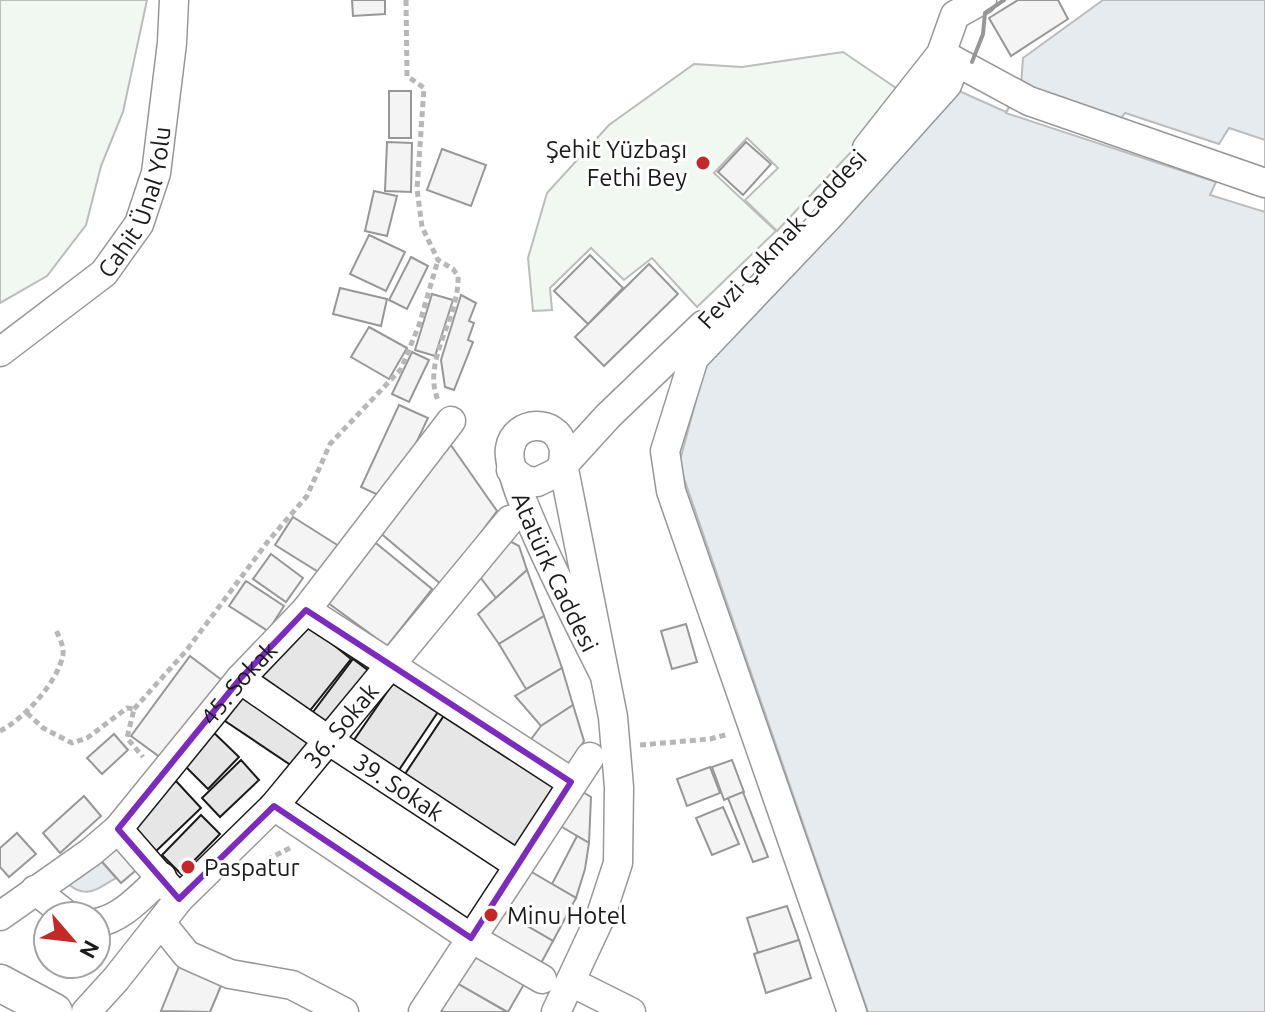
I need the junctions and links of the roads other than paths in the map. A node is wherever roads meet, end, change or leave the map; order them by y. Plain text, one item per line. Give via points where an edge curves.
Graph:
1 (174, 0) edge
2 (982, 0) edge
3 (948, 58) junction
4 (1265, 183) edge
5 (0, 352) edge
6 (608, 416) junction
7 (451, 421) road end
8 (546, 427) junction
9 (563, 464) junction
10 (511, 470) junction
11 (510, 520) dead end
12 (306, 610) junction
13 (391, 663) junction
14 (604, 674) junction
15 (240, 679) junction
16 (328, 740) junction
17 (590, 757) dead end
18 (571, 782) junction
19 (274, 806) junction
20 (118, 829) junction
21 (518, 865) junction
22 (162, 877) junction
23 (35, 890) junction
24 (179, 899) junction
25 (48, 900) edge
26 (0, 916) edge
27 (112, 919) edge
28 (161, 923) junction
29 (471, 938) junction
30 (542, 979) dead end
31 (571, 982) junction
32 (0, 983) edge
33 (54, 1012) edge
34 (86, 1012) edge
35 (344, 1012) edge
36 (423, 1012) edge
37 (556, 1012) edge
38 (631, 1012) edge
39 (852, 1012) edge

1 - 5 street, Cahit Ünal Yolu via 156,173 139,224 104,273
2 - 3 street, Fevzi Çakmak Caddesi via 955,15
3 - 4 street via 1029,101
3 - 6 street, Fevzi Çakmak Caddesi via 796,230
3 - 39 street via 947,85 694,358 665,451 671,491
6 - 8 street
6 - 9 street, Fevzi Çakmak Caddesi
7 - 12 street, 45. Sokak
8 - 9 street, Atatürk Caddesi via 564,447
8 - 10 street, Atatürk Caddesi via 529,426 511,442
9 - 10 street, Atatürk Caddesi via 537,482
9 - 14 street, Atatürk Caddesi
10 - 14 street, Atatürk Caddesi
11 - 13 street, 36. Sokak
12 - 13 street
12 - 15 street, 45. Sokak
13 - 16 street, 36. Sokak
13 - 18 street
14 - 31 street, Atatürk Caddesi via 617,756 618,863
15 - 16 street, 39. Sokak
15 - 20 street, 45. Sokak
16 - 19 street, 36. Sokak
16 - 21 street, 39. Sokak
17 - 18 street
18 - 21 street
19 - 24 street, 36. Sokak
19 - 29 street
20 - 22 street
20 - 23 street, 45. Sokak
21 - 29 street
22 - 24 street
22 - 27 street
23 - 25 street
23 - 26 street, 45. Sokak
24 - 28 street, 36. Sokak
28 - 34 street, 36. Sokak
28 - 35 street via 187,955 230,974 292,985
29 - 30 street
29 - 36 street
31 - 37 street, Atatürk Caddesi
31 - 38 street
32 - 33 main road

